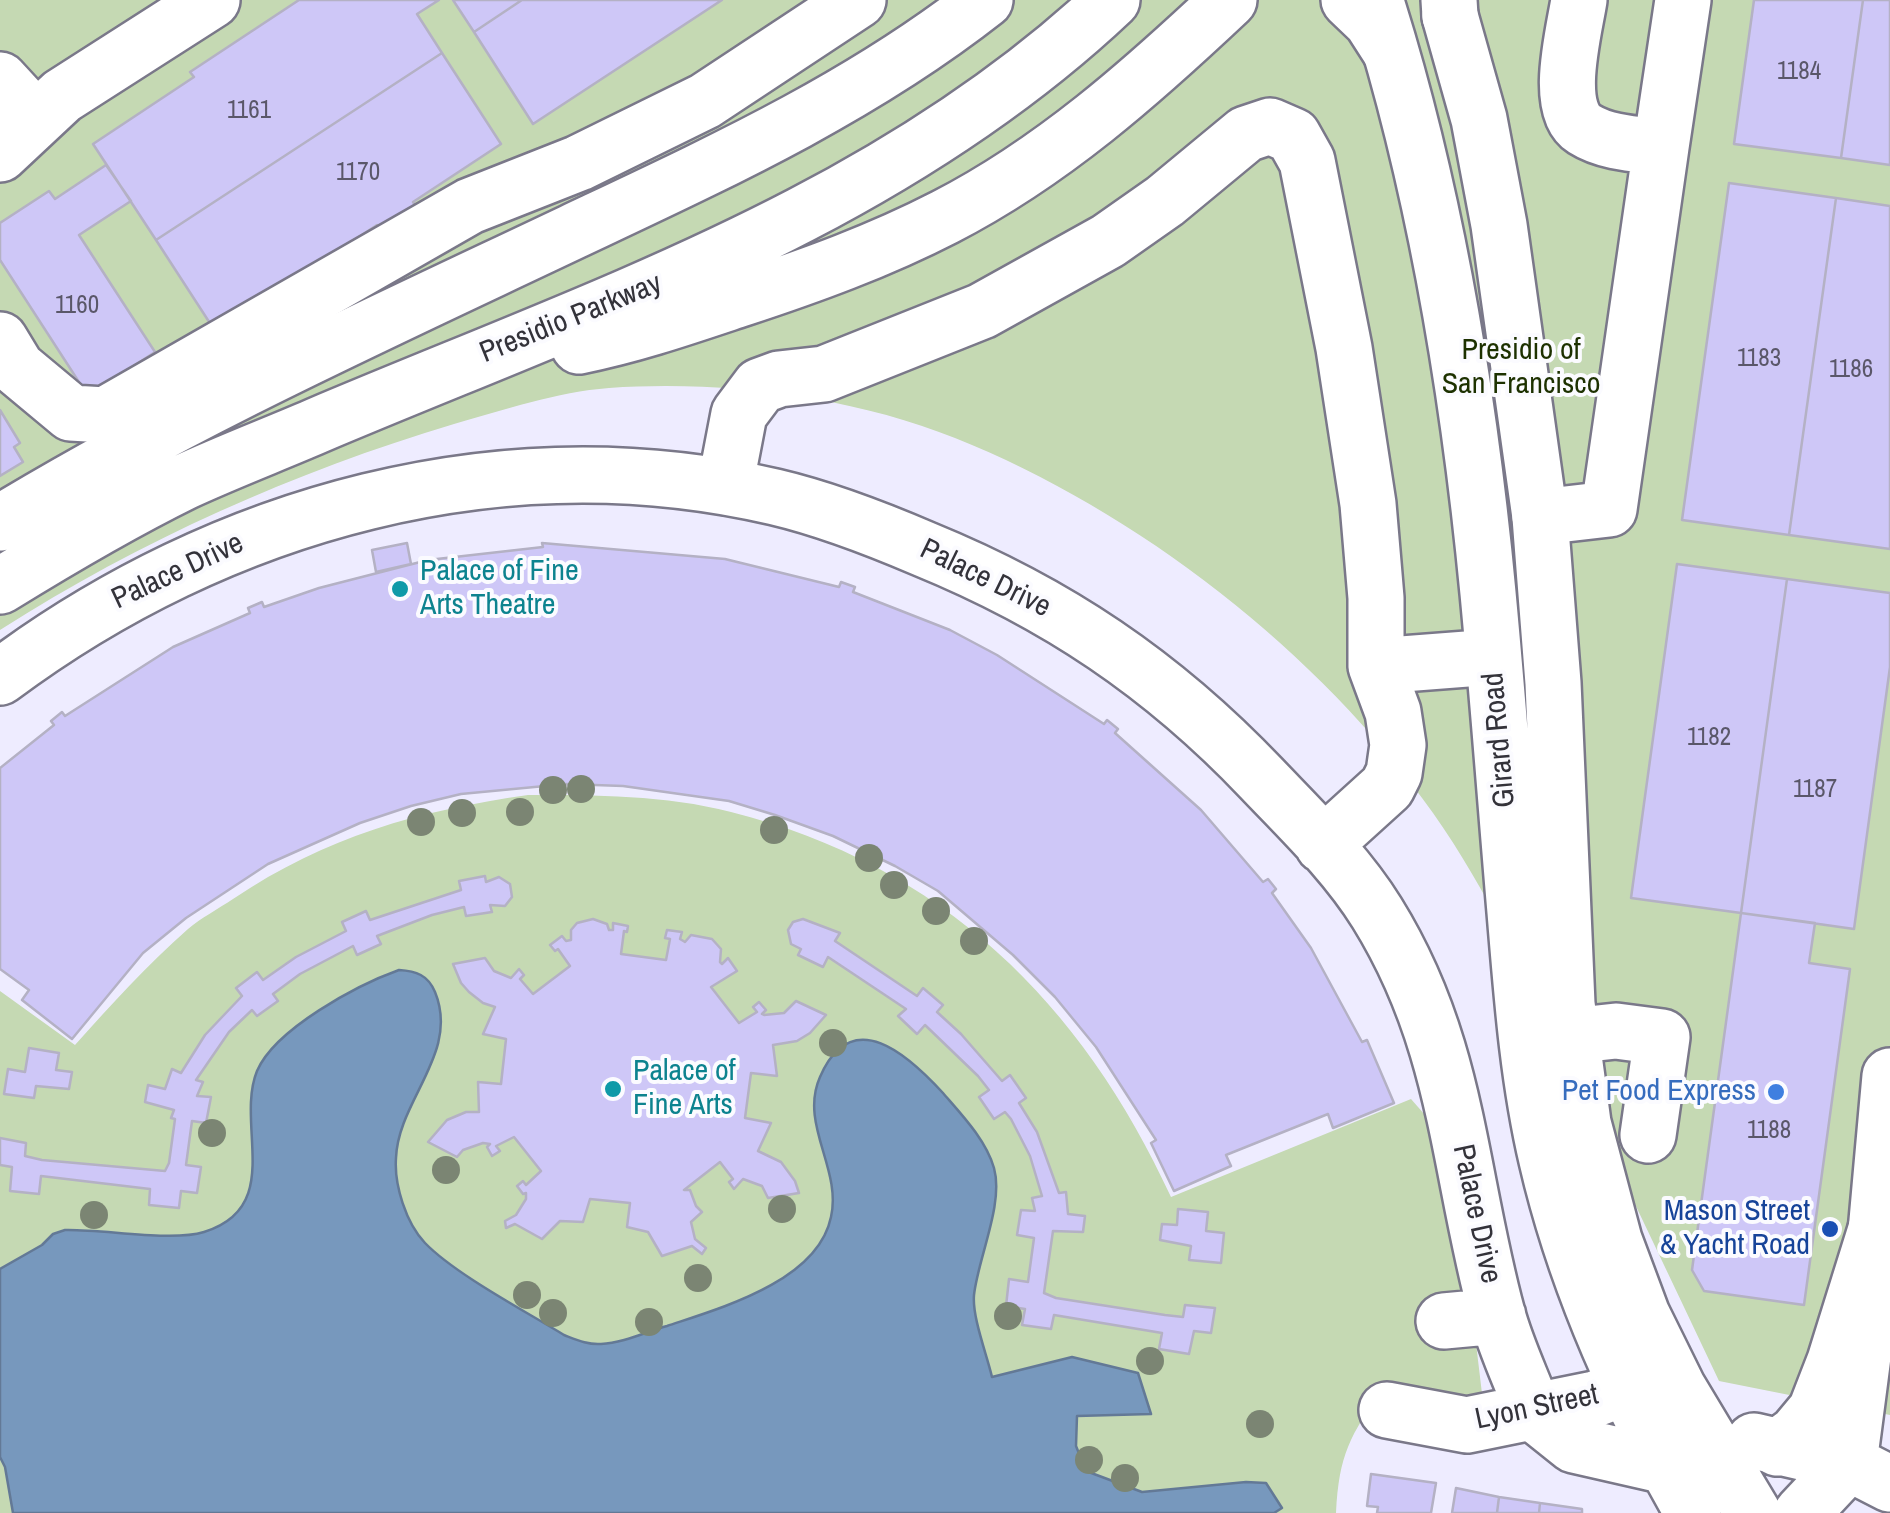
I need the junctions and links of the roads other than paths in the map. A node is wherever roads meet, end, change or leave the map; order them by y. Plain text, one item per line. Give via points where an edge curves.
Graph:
1 (212, 0) edge
2 (858, 0) edge
3 (986, 0) edge
4 (1112, 0) edge
5 (1229, 0) edge
6 (1348, 0) edge
7 (1579, 0) edge
8 (1683, 0) edge
9 (1448, 5) edge
10 (1382, 24) edge
11 (12, 117) edge
12 (1662, 148) junction
13 (0, 340) edge
14 (443, 372) junction
15 (725, 487) junction
16 (1540, 518) junction
17 (0, 523) edge
18 (0, 586) edge
19 (1493, 656) junction
20 (1376, 666) junction
21 (0, 678) edge
22 (1323, 845) junction
23 (1570, 1036) junction
24 (1890, 1076) edge
25 (1648, 1135) dead end
26 (1878, 1223) junction
27 (1498, 1316) junction
28 (1444, 1322) dead end
29 (1643, 1369) junction
30 (1387, 1410) dead end
31 (1534, 1413) junction
32 (1694, 1416) junction
33 (1777, 1448) junction
34 (1666, 1466) junction
35 (1867, 1487) edge
36 (1693, 1513) edge
37 (1753, 1513) edge
38 (1802, 1513) edge

1 - 11 main road via 62,96
2 - 13 main road via 705,100 579,163 470,206 105,416 71,413 17,368
3 - 17 main road via 805,119 266,377
4 - 14 main road, Presidio Parkway via 973,112 813,211 695,268
5 - 14 main road via 1074,134 996,188 912,233 626,337
6 - 10 main road
7 - 12 main road via 1566,92 1570,114 1607,139
8 - 12 main road
9 - 16 main road, Girard Road via 1499,224
10 - 19 main road, Girard Road via 1451,324
12 - 16 main road via 1609,509
14 - 18 main road, Presidio Parkway via 188,480
15 - 20 main road via 738,414 760,386 824,374 982,311 1108,241 1246,134 1282,129 1302,146 1307,161 1344,348 1372,549
15 - 21 main road, Palace Drive via 530,477 427,490 321,514 174,568 75,624
15 - 22 main road, Palace Drive via 821,510 906,541 1076,624 1170,690
16 - 23 main road, Girard Road
19 - 20 main road
19 - 29 main road, Girard Road via 1526,1042 1539,1122 1580,1276
20 - 22 main road via 1396,728 1394,773 1378,798
22 - 27 main road, Palace Drive via 1376,911 1432,1024
23 - 25 main road via 1662,1036
23 - 29 main road, Girard Road via 1583,1123 1628,1278
24 - 26 main road
26 - 33 main road via 1816,1410
26 - 35 main road
27 - 28 main road
27 - 31 main road, Palace Drive
29 - 31 main road, Lyon Street via 1595,1400
29 - 32 main road
29 - 34 main road, Girard Road
30 - 31 main road, Lyon Street via 1467,1425
31 - 34 main road via 1574,1445
32 - 33 main road via 1734,1437
32 - 37 main road
33 - 35 main road
34 - 36 main road, Girard Road
35 - 38 main road

